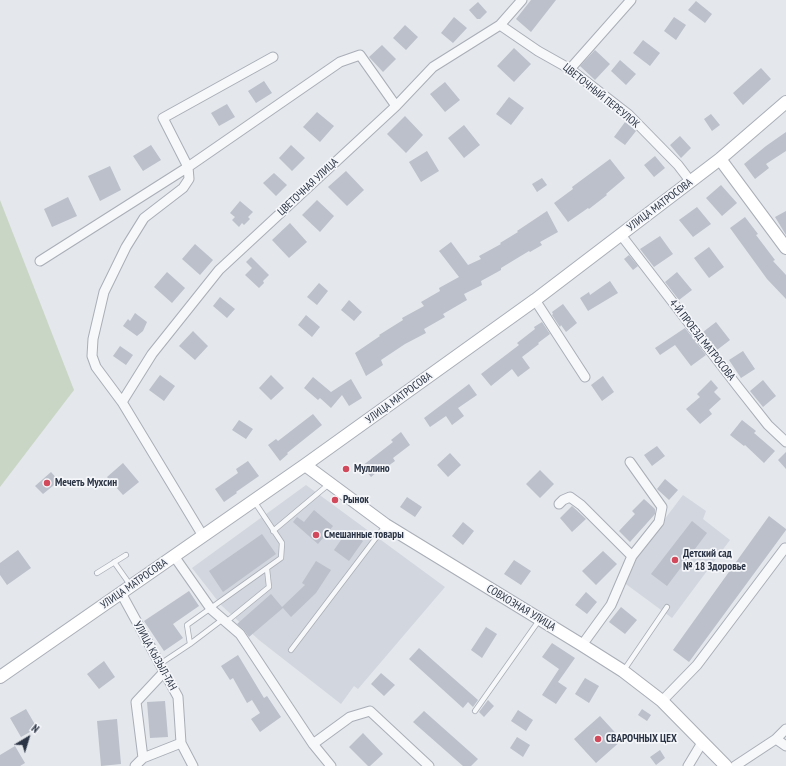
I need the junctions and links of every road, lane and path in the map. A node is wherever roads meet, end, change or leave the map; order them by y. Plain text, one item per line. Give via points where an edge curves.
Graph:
1 (522, 0) edge
2 (631, 0) edge
3 (500, 25) junction
4 (273, 57) dead end
5 (570, 69) junction
6 (786, 102) edge
7 (396, 106) junction
8 (720, 159) junction
9 (188, 167) junction
10 (690, 182) junction
11 (621, 235) junction
12 (786, 248) edge
13 (40, 261) dead end
14 (534, 300) junction
15 (586, 377) dead end
16 (122, 402) junction
17 (786, 442) edge
18 (630, 462) dead end
19 (305, 465) junction
20 (330, 483) junction
21 (254, 500) junction
22 (559, 504) dead end
23 (386, 525) junction
24 (273, 531) junction
25 (203, 536) junction
26 (784, 548) dead end
27 (126, 555) dead end
28 (174, 556) junction
29 (632, 556) junction
30 (114, 562) junction
31 (267, 569) junction
32 (97, 573) dead end
33 (126, 590) junction
34 (666, 607) dead end
35 (211, 608) junction
36 (540, 619) junction
37 (224, 620) junction
38 (190, 644) junction
39 (582, 645) junction
40 (291, 650) dead end
41 (162, 668) junction
42 (623, 672) junction
43 (0, 677) edge
44 (662, 701) junction
45 (475, 711) dead end
46 (786, 729) edge
47 (776, 738) junction
48 (702, 742) junction
49 (181, 743) junction
50 (313, 744) junction
51 (786, 746) edge
52 (143, 758) junction
53 (135, 766) edge
54 (193, 766) edge
55 (331, 766) edge
56 (428, 766) edge
57 (688, 766) edge
58 (726, 766) edge
59 (735, 766) edge

1 - 3 street, ЦВЕТОЧНАЯ УЛИЦА
2 - 5 street
3 - 5 street, ЦВЕТОЧНЫЙ ПЕРЕУЛОК
3 - 7 street, ЦВЕТОЧНАЯ УЛИЦА via 433,67
4 - 9 street via 162,118
5 - 10 street, ЦВЕТОЧНЫЙ ПЕРЕУЛОК via 628,114 678,165
6 - 8 main road, УЛИЦА МАТРОСОВА
7 - 9 street via 360,55 340,62
7 - 16 street, ЦВЕТОЧНАЯ УЛИЦА via 219,270 152,354
8 - 10 main road, УЛИЦА МАТРОСОВА
8 - 12 main road
9 - 13 street
9 - 16 street via 189,179 183,188 144,218 126,247 104,292 92,339 92,356 96,367
10 - 11 main road, УЛИЦА МАТРОСОВА
11 - 14 main road, УЛИЦА МАТРОСОВА
11 - 17 street, 4-Й ПРОЕЗД МАТРОСОВА via 738,387
14 - 15 street
14 - 19 main road, УЛИЦА МАТРОСОВА
16 - 25 street
18 - 29 street via 662,507 659,522
19 - 20 main road, СОВХОЗНАЯ УЛИЦА
19 - 21 main road, УЛИЦА МАТРОСОВА
20 - 23 main road, СОВХОЗНАЯ УЛИЦА
20 - 24 lane
21 - 24 lane
21 - 25 main road, УЛИЦА МАТРОСОВА
22 - 29 street via 570,497
23 - 36 main road, СОВХОЗНАЯ УЛИЦА
23 - 40 lane
24 - 31 lane via 282,543 281,558
25 - 28 main road, УЛИЦА МАТРОСОВА
26 - 44 street via 697,665
27 - 30 lane
28 - 33 main road, УЛИЦА МАТРОСОВА
28 - 35 street
29 - 39 street via 611,605
30 - 32 lane
30 - 33 lane
31 - 35 lane
31 - 37 lane via 269,587
33 - 41 street, УЛИЦА КЫЗЫЛ-ТАН
33 - 43 main road, УЛИЦА МАТРОСОВА
34 - 42 lane
35 - 37 street
35 - 38 lane via 187,625
36 - 39 main road, СОВХОЗНАЯ УЛИЦА
36 - 45 lane
37 - 38 lane
37 - 50 street via 240,634
38 - 41 lane
39 - 42 main road, СОВХОЗНАЯ УЛИЦА
41 - 49 street, УЛИЦА КЫЗЫЛ-ТАН via 178,697
41 - 52 street via 136,702
42 - 44 main road, СОВХОЗНАЯ УЛИЦА
44 - 48 main road, СОВХОЗНАЯ УЛИЦА
46 - 47 street
47 - 51 street
47 - 59 street
48 - 57 street
48 - 58 main road, СОВХОЗНАЯ УЛИЦА
49 - 52 street
49 - 54 street, УЛИЦА КЫЗЫЛ-ТАН
50 - 55 street
50 - 56 street via 350,717 370,711
52 - 53 street

